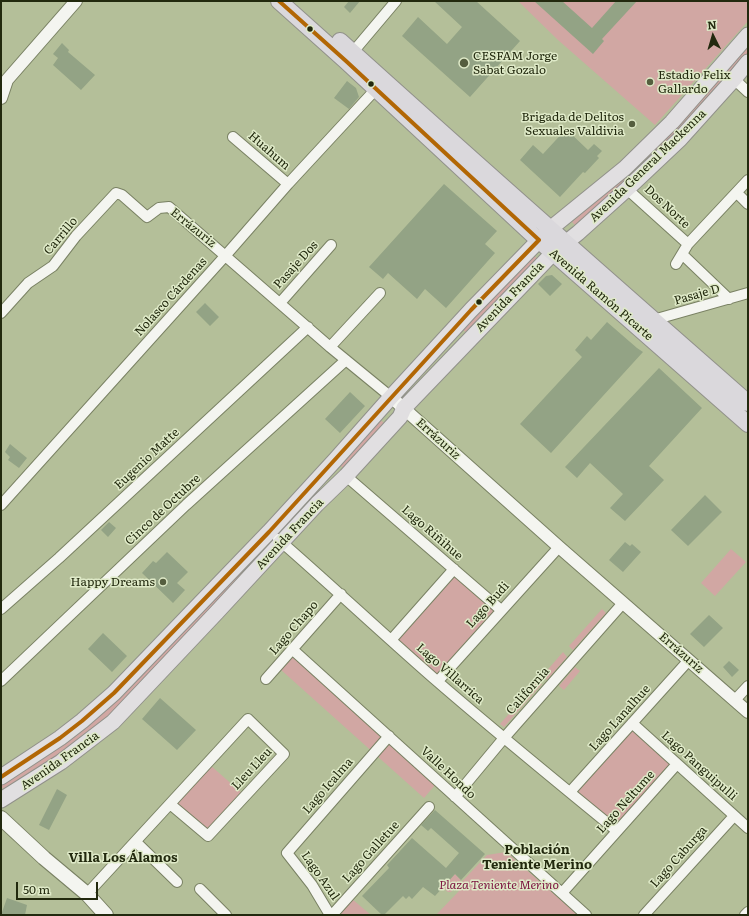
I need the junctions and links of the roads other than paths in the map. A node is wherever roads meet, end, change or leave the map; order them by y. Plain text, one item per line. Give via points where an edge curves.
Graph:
1 (76, 1) edge
2 (279, 1) edge
3 (295, 1) edge
4 (396, 1) edge
5 (748, 35) edge
6 (353, 52) junction
7 (748, 62) edge
8 (734, 79) junction
9 (376, 89) junction
10 (748, 92) edge
11 (1, 98) edge
12 (233, 137) dead end
13 (748, 180) edge
14 (288, 184) junction
15 (627, 189) junction
16 (736, 193) junction
17 (122, 195) joint
18 (748, 204) edge
19 (544, 234) junction
20 (688, 244) junction
21 (331, 245) dead end
22 (559, 248) junction
23 (226, 255) junction
24 (683, 255) junction
25 (676, 264) dead end
26 (380, 293) dead end
27 (748, 294) edge
28 (730, 299) junction
29 (280, 303) junction
30 (1, 313) edge
31 (652, 320) junction
32 (456, 326) junction
33 (308, 327) junction
34 (330, 347) junction
35 (463, 347) junction
36 (346, 360) junction
37 (391, 397) junction
38 (748, 403) edge
39 (404, 408) junction
40 (748, 424) edge
41 (336, 460) junction
42 (346, 476) junction
43 (317, 504) junction
44 (1, 505) edge
45 (269, 532) junction
46 (282, 543) junction
47 (559, 547) junction
48 (454, 569) junction
49 (341, 594) junction
50 (623, 603) junction
51 (1, 609) edge
52 (500, 610) junction
53 (392, 639) junction
54 (292, 649) junction
55 (689, 660) junction
56 (266, 679) dead end
57 (1, 681) edge
58 (438, 681) junction
59 (748, 686) edge
60 (735, 700) junction
61 (748, 712) edge
62 (632, 723) junction
63 (389, 736) junction
64 (504, 738) junction
65 (677, 764) junction
66 (1, 777) edge
67 (570, 792) junction
68 (455, 797) junction
69 (1, 800) edge
70 (170, 804) junction
71 (429, 807) dead end
72 (734, 816) junction
73 (1, 818) edge
74 (748, 828) edge
75 (617, 831) junction
76 (136, 842) junction
77 (287, 853) joint
78 (177, 882) dead end
79 (200, 889) dead end
80 (562, 893) junction
81 (87, 894) junction
82 (748, 912) edge
83 (106, 915) edge
84 (226, 915) edge
85 (331, 915) edge
86 (586, 915) edge
87 (644, 915) edge
88 (745, 915) edge

1 - 11 street via 7,80
2 - 9 highway, Avenida Ramón Picarte
3 - 6 highway, Avenida Ramón Picarte
4 - 6 street
5 - 19 main road, Avenida General Mackenna via 672,122 625,168
6 - 19 highway, Avenida Ramón Picarte via 493,177
7 - 8 main road, Avenida General Mackenna
8 - 10 street
8 - 15 main road, Avenida General Mackenna via 680,139
9 - 14 street, Nolasco Cárdenas
9 - 19 highway, Avenida Ramón Picarte
12 - 14 street, Huahum
13 - 16 street
14 - 23 street, Nolasco Cárdenas
15 - 20 street, Dos Norte
15 - 22 main road, Avenida General Mackenna
16 - 18 street
16 - 20 street
17 - 23 street, Errázuriz via 146,217 159,208 170,207
17 - 30 street, Carrillo via 116,193 76,236 53,266 28,283
19 - 22 highway, Avenida Ramón Picarte
19 - 32 main road, Avenida Francia
20 - 24 street
21 - 29 street, Pasaje Dos
22 - 31 highway, Avenida Ramón Picarte
22 - 35 main road, Avenida Francia
22 - 40 highway, Avenida Ramón Picarte via 608,303
23 - 29 street, Errázuriz
23 - 44 street, Nolasco Cárdenas
24 - 25 street
24 - 28 street
26 - 34 street
27 - 28 street, Pasaje D
28 - 31 street, Pasaje D
29 - 33 street, Errázuriz
31 - 38 highway, Avenida Ramón Picarte
32 - 35 main road via 464,338
32 - 37 main road, Avenida Francia
33 - 34 street, Errázuriz
33 - 51 street, Eugenio Matte
34 - 36 street, Errázuriz
35 - 39 main road, Avenida Francia
36 - 37 street, Errázuriz
36 - 57 street, Cinco de Octubre via 186,505
37 - 39 street, Errázuriz
37 - 41 main road, Avenida Francia
39 - 42 main road, Avenida Francia via 400,417
39 - 47 street, Errázuriz
41 - 43 main road via 318,491
41 - 45 main road, Avenida Francia
42 - 43 main road, Avenida Francia
42 - 48 street, Lago Riñihue
43 - 46 main road, Avenida Francia
45 - 46 street, Lago Villarrica
45 - 66 main road, Avenida Francia via 98,708 60,738
46 - 49 street, Lago Villarrica
46 - 69 main road, Avenida Francia via 113,722 61,762
47 - 50 street, Errázuriz
47 - 52 street, Lago Budi
48 - 52 street, Lago Riñihue
48 - 53 street
49 - 53 street, Lago Villarrica
49 - 54 street, Lago Chapo
50 - 55 street, Errázuriz
50 - 64 street, California
52 - 58 street, Lago Budi
53 - 58 street, Lago Villarrica
54 - 56 street, Lago Chapo
54 - 63 street, Valle Hondo
55 - 60 street, Errázuriz
55 - 62 street, Lago Lanalhue
58 - 64 street, Lago Villarrica
59 - 60 street
60 - 61 street, Errázuriz
62 - 65 street, Lago Panguipulli
62 - 67 street, Lago Lanalhue
63 - 68 street, Valle Hondo
63 - 77 street, Lago Icalma
64 - 67 street, Lago Villarrica
64 - 68 street, California
65 - 72 street, Lago Panguipulli
65 - 75 street, Lago Neltume
67 - 75 street, Lago Villarrica
68 - 80 street, Valle Hondo
70 - 70 street, Lleu Lleu via 208,836 284,754 248,719
70 - 76 street, Lleu Lleu
71 - 85 street, Lago Galletue
72 - 74 street, Lago Panguipulli
72 - 87 street, Lago Caburga
73 - 81 main road
75 - 80 street, Lago Neltume
76 - 78 street
76 - 81 street, Lleu Lleu
77 - 85 street, Lago Azul
79 - 84 street
80 - 86 street, Valle Hondo
81 - 83 main road
82 - 88 street

